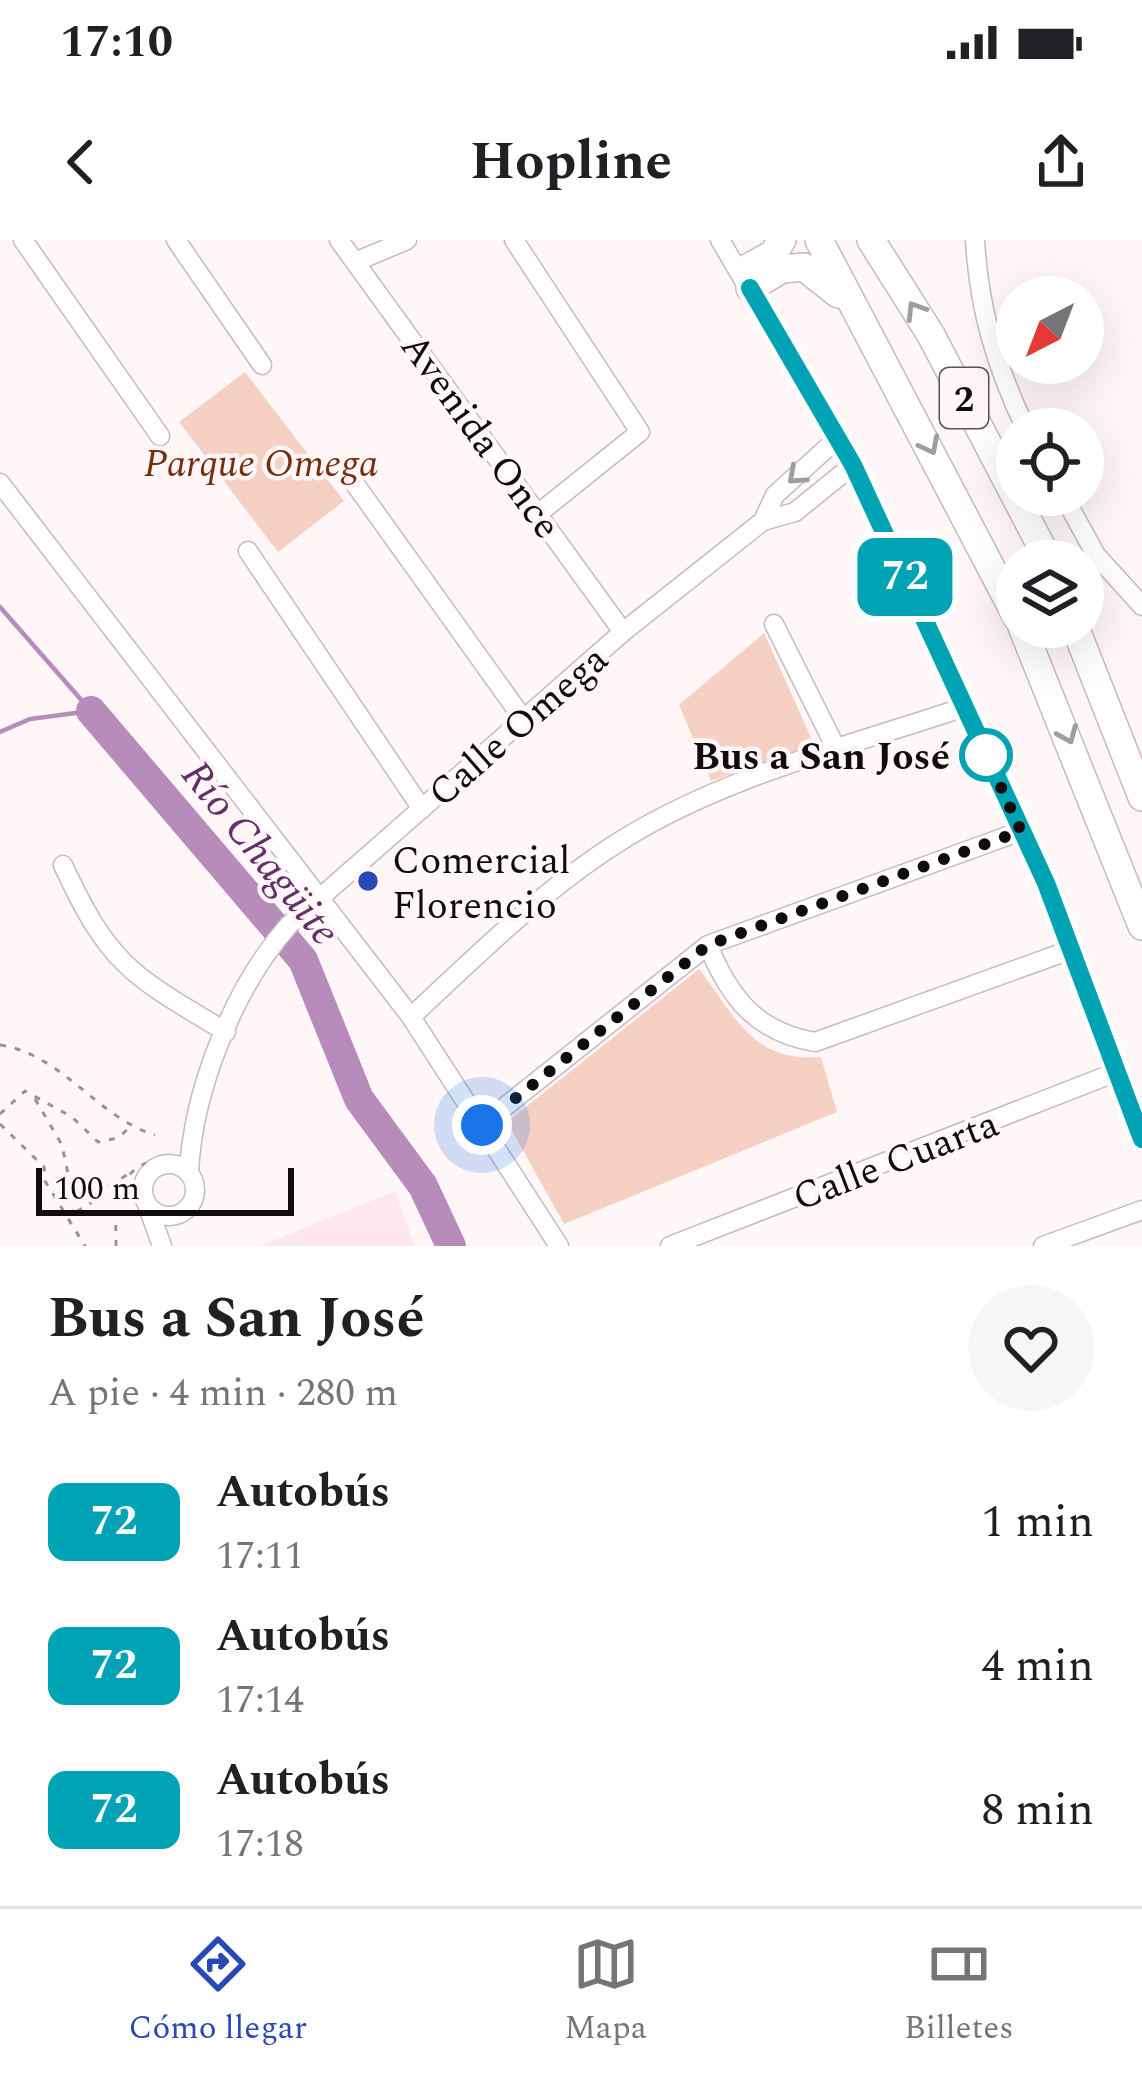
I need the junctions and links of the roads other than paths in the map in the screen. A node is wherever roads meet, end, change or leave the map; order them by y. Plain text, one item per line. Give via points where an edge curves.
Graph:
1 (23, 240) edge
2 (176, 240) edge
3 (339, 240) edge
4 (406, 240) edge
5 (514, 240) edge
6 (720, 240) edge
7 (782, 240) edge
8 (819, 240) edge
9 (871, 240) edge
10 (975, 240) edge
11 (355, 262) junction
12 (745, 280) junction
13 (877, 342) junction
14 (262, 365) dead end
15 (1016, 408) edge
16 (160, 436) dead end
17 (838, 438) junction
18 (853, 465) junction
19 (0, 483) edge
20 (356, 484) dead end
21 (539, 513) junction
22 (1075, 516) edge
23 (763, 521) junction
24 (1038, 540) edge
25 (248, 551) dead end
26 (996, 575) edge
27 (1142, 606) edge
28 (774, 624) dead end
29 (623, 632) junction
30 (1030, 648) edge
31 (1084, 648) edge
32 (965, 707) junction
33 (524, 720) junction
34 (837, 750) junction
35 (1142, 797) edge
36 (422, 808) junction
37 (1021, 831) junction
38 (63, 866) dead end
39 (320, 896) junction
40 (1142, 926) edge
41 (708, 945) junction
42 (1073, 949) junction
43 (411, 1017) junction
44 (226, 1032) junction
45 (1120, 1071) junction
46 (482, 1125) junction
47 (192, 1133) junction
48 (1142, 1139) edge
49 (154, 1163) junction
50 (189, 1172) junction
51 (148, 1207) junction
52 (1142, 1210) edge
53 (179, 1214) junction
54 (162, 1245) edge
55 (559, 1246) edge
56 (670, 1246) edge
57 (1043, 1246) edge

1 - 16 street
2 - 14 street
3 - 11 street, Avenida Once
4 - 11 street
5 - 21 street via 640,432
6 - 12 street
7 - 12 highway
8 - 13 highway, 2
24 -> 9 highway, 2 via 931,335
10 - 15 street via 983,319
11 - 21 street, Avenida Once
12 - 13 highway via 782,269 816,271
12 - 17 street
13 -> 26 highway, 2
17 - 18 street
17 -> 23 street, Calle Omega via 775,495
18 - 23 street, Calle Omega via 795,512
18 - 32 street
19 - 39 street
20 - 33 street
21 - 29 street, Avenida Once
22 - 27 street via 1096,555
23 - 29 street, Calle Omega
25 - 36 street
28 - 34 street
29 - 33 street, Calle Omega
30 -> 40 highway
31 - 35 highway
32 - 34 street
32 - 37 street
33 - 36 street, Calle Omega
34 - 43 street via 622,841
36 - 39 street, Calle Omega
37 - 41 street
37 - 42 street
38 - 44 street via 115,958
39 - 43 street
39 - 44 street, Calle Omega via 268,949
41 - 42 street via 760,1024 815,1042
41 - 46 street
42 - 45 street
43 - 46 street
44 - 47 street, Calle Omega
45 - 48 street
45 - 56 street, Calle Cuarta
46 - 55 street
47 - 49 street, Calle Omega
47 - 50 street, Calle Omega
49 - 50 street
49 - 51 street via 144,1181
50 - 53 street via 196,1191
51 - 53 street
51 - 54 street
52 - 57 street
53 - 54 street

